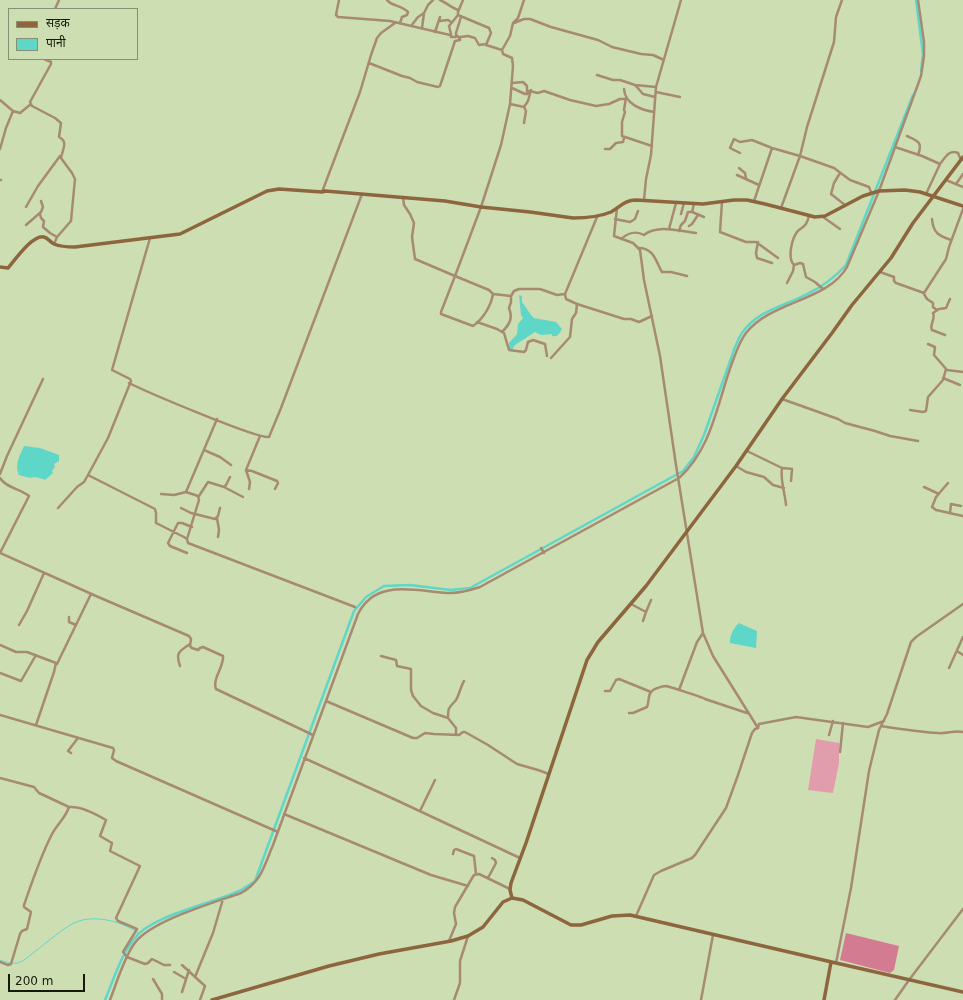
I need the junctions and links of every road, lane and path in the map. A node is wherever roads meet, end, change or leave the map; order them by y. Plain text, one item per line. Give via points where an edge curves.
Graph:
1 (339, 0) edge
2 (387, 0) edge
3 (435, 0) edge
4 (440, 0) edge
5 (463, 0) edge
6 (524, 0) edge
7 (681, 0) edge
8 (842, 0) edge
9 (918, 0) edge
10 (458, 10) junction
11 (424, 13) junction
12 (460, 16) junction
13 (440, 17) dead end
14 (439, 20) junction
15 (392, 22) junction
16 (452, 22) junction
17 (400, 23) junction
18 (513, 23) junction
19 (411, 26) junction
20 (422, 28) junction
21 (435, 32) junction
22 (451, 34) junction
23 (456, 37) junction
24 (460, 40) junction
25 (486, 44) junction
26 (502, 50) junction
27 (46, 60) edge
28 (664, 60) junction
29 (369, 63) junction
30 (597, 75) dead end
31 (512, 83) junction
32 (636, 85) junction
33 (512, 88) junction
34 (656, 88) junction
35 (624, 89) dead end
36 (531, 90) junction
37 (656, 92) junction
38 (527, 94) junction
39 (655, 97) junction
40 (680, 97) dead end
41 (626, 99) junction
42 (0, 100) edge
43 (31, 104) junction
44 (510, 104) junction
45 (524, 107) junction
46 (14, 111) junction
47 (654, 112) junction
48 (524, 123) dead end
49 (907, 136) dead end
50 (624, 138) junction
51 (652, 146) junction
52 (895, 147) junction
53 (772, 148) junction
54 (0, 149) edge
55 (605, 149) dead end
56 (740, 153) dead end
57 (918, 155) junction
58 (61, 156) junction
59 (800, 156) junction
60 (962, 158) edge
61 (940, 164) junction
62 (739, 168) dead end
63 (840, 173) junction
64 (963, 174) edge
65 (737, 175) dead end
66 (746, 179) junction
67 (946, 180) junction
68 (956, 184) junction
69 (759, 185) junction
70 (963, 186) edge
71 (322, 192) junction
72 (875, 192) junction
73 (363, 193) junction
74 (926, 194) junction
75 (934, 196) junction
76 (403, 197) junction
77 (644, 200) junction
78 (41, 201) dead end
79 (754, 201) junction
80 (722, 202) junction
81 (676, 203) junction
82 (684, 203) junction
83 (694, 204) junction
84 (845, 205) junction
85 (963, 206) edge
86 (26, 207) dead end
87 (480, 207) junction
88 (618, 208) junction
89 (781, 208) junction
90 (963, 209) edge
91 (638, 211) dead end
92 (692, 212) junction
93 (40, 214) junction
94 (681, 214) dead end
95 (698, 215) junction
96 (598, 216) junction
97 (809, 216) junction
98 (704, 217) dead end
99 (823, 217) junction
100 (615, 218) junction
101 (932, 219) dead end
102 (26, 225) dead end
103 (689, 226) dead end
104 (840, 229) dead end
105 (669, 230) junction
106 (679, 231) junction
107 (696, 233) dead end
108 (57, 237) junction
109 (150, 238) junction
110 (621, 239) junction
111 (951, 240) junction
112 (758, 242) junction
113 (54, 244) junction
114 (639, 248) junction
115 (778, 258) dead end
116 (772, 264) dead end
117 (794, 266) junction
118 (0, 267) edge
119 (880, 272) junction
120 (455, 276) junction
121 (687, 276) dead end
122 (787, 283) dead end
123 (823, 288) junction
124 (924, 293) junction
125 (493, 294) junction
126 (566, 294) junction
127 (511, 296) junction
128 (950, 299) dead end
129 (577, 304) junction
130 (938, 310) junction
131 (652, 316) junction
132 (478, 322) junction
133 (502, 332) junction
134 (945, 335) dead end
135 (928, 344) dead end
136 (547, 356) dead end
137 (551, 358) dead end
138 (946, 369) junction
139 (963, 372) edge
140 (943, 378) junction
141 (43, 379) dead end
142 (129, 384) junction
143 (960, 385) dead end
144 (782, 399) junction
145 (910, 410) dead end
146 (217, 419) junction
147 (260, 436) junction
148 (918, 441) dead end
149 (749, 447) junction
150 (204, 450) junction
151 (231, 465) dead end
152 (736, 466) junction
153 (782, 468) junction
154 (246, 470) junction
155 (0, 474) edge
156 (88, 475) junction
157 (230, 477) dead end
158 (678, 477) junction
159 (0, 478) edge
160 (791, 481) dead end
161 (948, 483) dead end
162 (224, 487) junction
163 (924, 487) dead end
164 (784, 488) junction
165 (249, 489) dead end
166 (275, 489) dead end
167 (186, 492) junction
168 (161, 494) dead end
169 (939, 494) junction
170 (198, 496) junction
171 (243, 497) dead end
172 (786, 505) dead end
173 (961, 506) dead end
174 (58, 508) dead end
175 (181, 508) dead end
176 (220, 508) dead end
177 (194, 513) junction
178 (950, 513) junction
179 (963, 516) edge
180 (217, 518) junction
181 (192, 527) junction
182 (174, 532) junction
183 (687, 532) junction
184 (218, 537) dead end
185 (187, 539) junction
186 (187, 553) dead end
187 (44, 573) junction
188 (91, 594) junction
189 (651, 600) dead end
190 (631, 604) junction
191 (963, 604) edge
192 (355, 607) dead end
193 (646, 612) junction
194 (69, 617) dead end
195 (643, 621) dead end
196 (19, 625) dead end
197 (76, 625) junction
198 (703, 633) junction
199 (963, 637) edge
200 (190, 644) junction
201 (0, 645) edge
202 (957, 651) junction
203 (36, 655) junction
204 (963, 655) edge
205 (381, 656) dead end
206 (56, 664) junction
207 (180, 666) dead end
208 (949, 668) dead end
209 (0, 673) edge
210 (464, 681) dead end
211 (679, 690) junction
212 (605, 691) dead end
213 (650, 692) junction
214 (326, 701) junction
215 (629, 713) dead end
216 (748, 713) junction
217 (0, 715) edge
218 (448, 718) junction
219 (833, 721) junction
220 (884, 721) junction
221 (843, 723) junction
222 (36, 725) junction
223 (881, 726) junction
224 (758, 728) junction
225 (963, 732) edge
226 (311, 733) junction
227 (456, 735) junction
228 (829, 735) dead end
229 (78, 738) junction
230 (840, 752) dead end
231 (71, 753) dead end
232 (304, 758) junction
233 (549, 774) junction
234 (0, 778) edge
235 (435, 780) dead end
236 (69, 807) junction
237 (420, 811) junction
238 (284, 814) junction
239 (277, 831) junction
240 (453, 854) dead end
241 (492, 858) dead end
242 (520, 858) junction
243 (476, 874) junction
244 (488, 878) junction
245 (468, 886) junction
246 (510, 889) junction
247 (512, 898) junction
248 (223, 899) junction
249 (963, 910) edge
250 (636, 916) junction
251 (713, 935) junction
252 (468, 936) junction
253 (449, 942) junction
254 (125, 955) junction
255 (0, 962) edge
256 (831, 962) junction
257 (836, 964) junction
258 (170, 965) dead end
259 (182, 965) dead end
260 (189, 970) junction
261 (174, 972) dead end
262 (195, 977) junction
263 (186, 978) junction
264 (153, 979) dead end
265 (909, 980) junction
266 (182, 992) dead end
267 (963, 992) edge
268 (110, 1000) edge
269 (162, 1000) edge
270 (200, 1000) edge
271 (212, 1000) edge
272 (454, 1000) edge
273 (700, 1000) edge
274 (824, 1000) edge
275 (895, 1000) edge

1 - 15 street via 335,13 337,16
2 - 17 street via 408,12
3 - 11 street via 428,5
4 - 10 street
5 - 10 street
6 - 18 street via 518,18
7 - 28 street
8 - 59 street via 836,17 834,42
9 - 52 street via 924,42 923,70
10 - 12 street
11 - 19 street
11 - 20 street
12 - 16 street
12 - 23 street
12 - 25 street via 489,28 491,33
13 - 14 street
14 - 16 street
14 - 21 street
15 - 17 street
15 - 29 street via 378,36
16 - 22 street via 449,28
17 - 19 street
18 - 26 street via 510,36
18 - 28 street via 530,19 598,40 612,47 654,55
19 - 20 street
20 - 21 street
21 - 22 street via 450,36
22 - 23 street via 451,37
23 - 24 street
24 - 25 street via 460,37 468,36 475,38 479,44
24 - 29 street via 455,41 438,87 417,82
25 - 26 street
26 - 31 street via 513,62
27 - 43 street via 51,64 33,95
28 - 34 street
29 - 71 street
30 - 32 street
31 - 33 street
31 - 38 street via 523,82 527,86
32 - 34 street
32 - 39 street via 643,94
33 - 38 street
33 - 44 street
34 - 37 street
35 - 41 street
36 - 38 street
36 - 41 street via 538,93 544,91 596,106
36 - 45 street
37 - 39 street
37 - 40 street
39 - 47 street
41 - 47 street via 634,106
41 - 50 street via 621,135
42 - 46 street
43 - 46 street via 22,112
43 - 58 street via 61,123 59,136 65,144
44 - 45 street
44 - 87 street via 501,145
45 - 48 street
46 - 54 street
47 - 51 street
49 - 57 street via 919,143
50 - 51 street
50 - 55 street via 623,142
51 - 77 street
52 - 57 street
52 - 72 street
53 - 56 street via 752,140 740,142 734,139 730,148
53 - 59 street
53 - 69 street
57 - 61 street
58 - 86 street
58 - 108 street via 74,176 75,184 71,221
59 - 63 street via 834,168
59 - 89 street
60 - 61 street via 958,153 952,152
60 - 67 street
61 - 74 street
62 - 66 street via 745,173
63 - 72 street
63 - 84 street via 831,194
64 - 68 street
65 - 66 street
66 - 69 street
67 - 68 street
67 - 75 street
68 - 70 street
69 - 79 street
71 - 73 street
71 - 109 street via 272,190 180,234
72 - 74 street via 913,191
72 - 84 street
72 - 123 street via 846,269
73 - 76 street
73 - 147 street via 270,435
74 - 75 street
75 - 85 street
75 - 119 street
76 - 87 street
76 - 120 street via 404,205 414,223 412,242 415,259
77 - 81 street
77 - 88 street via 630,200
78 - 93 street via 43,208
79 - 80 street
79 - 89 street
80 - 83 street
80 - 112 street via 720,232 746,242
81 - 82 street
81 - 105 street
82 - 83 street
82 - 94 street
83 - 92 street
84 - 99 street
87 - 96 street via 573,218
87 - 120 street
88 - 96 street
88 - 100 street
89 - 97 street
90 - 111 street
91 - 100 street via 635,219 630,222
92 - 95 street
92 - 106 street via 687,212
93 - 102 street
93 - 108 street via 44,221 42,226
95 - 98 street
95 - 103 street
96 - 126 street
97 - 99 street
97 - 117 street via 805,225 797,232 792,246 790,255
99 - 104 street
100 - 110 street via 614,236
101 - 111 street via 937,234
105 - 106 street
105 - 110 street via 652,230 644,235 630,233
106 - 107 street
108 - 113 street
109 - 113 street via 75,247
109 - 142 street via 112,370 131,379
110 - 114 street
111 - 124 street via 944,262
112 - 115 street
112 - 116 street via 757,258
113 - 118 street via 44,237 38,237 8,268
114 - 121 street via 645,248 652,253 662,272
114 - 131 street
117 - 122 street
117 - 123 street via 803,264 806,278
119 - 124 street via 893,277 896,282
119 - 144 street via 852,305
120 - 125 street
120 - 132 street via 441,314 472,326
123 - 158 street via 769,314 746,333 736,351 708,436 694,462
124 - 130 street
125 - 127 street
125 - 132 street via 490,306
126 - 127 street via 557,295 540,289 519,289
126 - 129 street via 567,300
127 - 133 street via 511,316 507,328
128 - 130 street via 946,308
129 - 131 street via 639,322
129 - 137 street via 570,337
130 - 134 street via 933,313 935,316 931,329
131 - 158 street
132 - 133 street
133 - 136 street via 506,336 509,350 524,352 528,342 533,340 545,344
135 - 138 street via 935,346 934,355
138 - 139 street
138 - 140 street
140 - 143 street
140 - 145 street via 928,397 926,410
141 - 155 street
142 - 146 street
142 - 156 street via 108,438
144 - 148 street via 845,423
144 - 149 street
146 - 147 street
146 - 150 street
147 - 154 street
149 - 152 street
149 - 153 street
150 - 151 street
150 - 167 street
152 - 164 street via 764,477 772,485
152 - 183 street
153 - 160 street via 792,469
153 - 164 street
154 - 165 street via 250,482
154 - 166 street via 277,481
156 - 174 street
156 - 182 street via 155,509 156,523
157 - 162 street
158 - 183 street
158 - 214 street via 471,590 450,593 392,589 370,598 358,614
159 - 187 street via 11,488 29,496 0,553
161 - 169 street
162 - 170 street via 208,482
162 - 171 street
163 - 169 street
164 - 172 street
167 - 168 street via 174,495
167 - 170 street
169 - 178 street via 932,507
170 - 177 street
173 - 178 street via 951,504
175 - 177 street
176 - 180 street
177 - 180 street
177 - 181 street
178 - 179 street
180 - 184 street
181 - 182 street via 178,523
181 - 185 street
182 - 185 street
182 - 186 street via 169,545
183 - 190 street
183 - 198 street
185 - 192 street via 188,543
187 - 188 street
187 - 196 street
188 - 197 street
188 - 200 street via 189,636
189 - 193 street
190 - 193 street
190 - 233 street via 598,642 587,660
191 - 220 street via 911,642
193 - 195 street
194 - 197 street via 68,622
197 - 206 street
198 - 211 street via 697,642
198 - 216 street via 713,656
199 - 202 street
200 - 207 street via 178,654
200 - 226 street via 194,649 203,647 223,656 215,683 216,689
201 - 203 street via 16,652 24,651
202 - 204 street
202 - 208 street
203 - 206 street
203 - 209 street via 21,681
205 - 218 street via 396,660 397,666 411,668 411,690 421,706
206 - 222 street
210 - 218 street via 456,700 448,708
211 - 213 street via 664,686
211 - 216 street
212 - 213 street via 610,691 619,679
213 - 215 street via 647,707
214 - 226 street
214 - 227 street via 413,738 425,732
216 - 224 street
217 - 222 street
218 - 227 street via 456,728
219 - 221 street
219 - 224 street via 796,717 764,722 759,724
219 - 228 street
220 - 221 street via 868,727
220 - 223 street
221 - 230 street
222 - 229 street
223 - 225 street via 941,733
223 - 257 street via 869,771
224 - 250 street via 752,733 726,808 706,840 692,858 654,875
226 - 232 street
227 - 233 street via 465,732 517,764
229 - 231 street via 68,751
229 - 239 street via 113,748 112,758
232 - 237 street
232 - 238 street
233 - 242 street
234 - 236 street via 34,786 39,793
235 - 237 street
236 - 254 street via 106,820 100,835 112,843 110,851 140,866 116,920 137,928
236 - 255 street via 50,836 34,875 24,906 31,912 27,928 20,934 11,963 8,965
237 - 242 street
238 - 239 street
238 - 245 street via 430,875
239 - 248 street via 256,883 241,893
240 - 243 street via 456,849 474,856
241 - 244 street via 496,863
242 - 246 street
243 - 244 street
243 - 245 street
244 - 246 street
245 - 253 street via 455,907 456,924
246 - 247 street
247 - 250 street via 523,900 571,925 581,925 612,916
247 - 252 street via 504,902 483,927
248 - 254 street via 153,926
248 - 262 street via 213,933
249 - 265 street
250 - 251 street
251 - 256 street
251 - 273 street
252 - 253 street
252 - 272 street via 460,961 460,983
253 - 271 street via 378,954
254 - 258 street via 146,964 152,959
254 - 268 street
256 - 257 street
256 - 274 street
257 - 265 street
259 - 260 street
260 - 262 street
260 - 263 street
261 - 263 street
262 - 270 street via 205,988
263 - 266 street
264 - 269 street via 162,994
265 - 267 street
265 - 275 street

